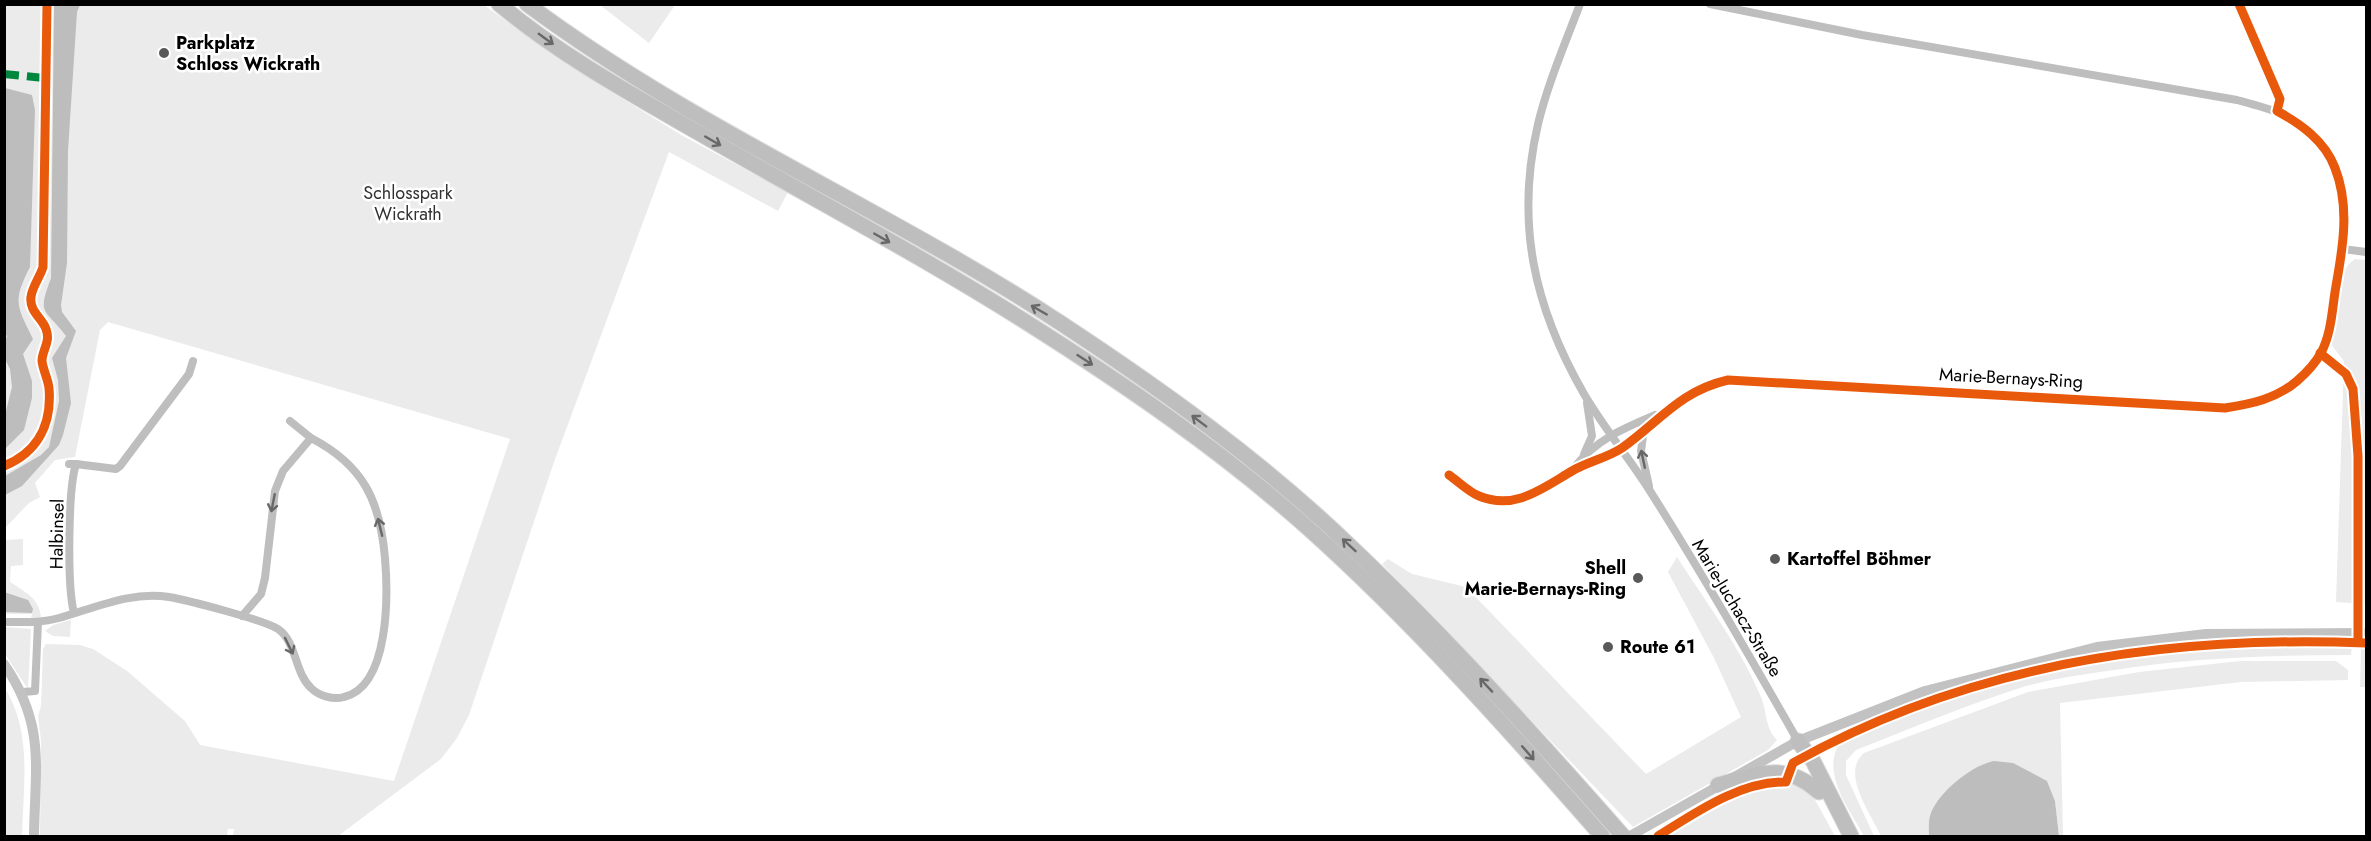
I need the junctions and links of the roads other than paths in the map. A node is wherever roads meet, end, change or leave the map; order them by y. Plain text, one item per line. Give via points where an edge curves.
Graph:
1 (499, 4) edge
2 (527, 4) edge
3 (1580, 4) edge
4 (1710, 4) edge
5 (2343, 249) junction
6 (2367, 252) edge
7 (193, 361) dead end
8 (1585, 395) junction
9 (1662, 412) junction
10 (290, 421) dead end
11 (1644, 429) junction
12 (1611, 434) junction
13 (311, 438) junction
14 (1620, 449) junction
15 (1584, 455) junction
16 (1573, 470) junction
17 (1449, 475) dead end
18 (1650, 490) junction
19 (74, 613) junction
20 (242, 616) junction
21 (4, 622) edge
22 (38, 622) junction
23 (2367, 633) edge
24 (4, 664) edge
25 (23, 692) junction
26 (1798, 741) junction
27 (1718, 785) junction
28 (1819, 792) junction
29 (1597, 831) edge
30 (34, 837) edge
31 (1623, 837) edge
32 (1630, 837) edge
33 (1841, 837) edge
34 (1851, 837) edge

1 -> 29 highway via 627,91 1023,320 1134,391 1210,447 1306,526 1367,583
31 -> 2 highway via 1477,676 1351,546 1224,439 1056,320 639,79
3 - 8 street, Marie-Juchacz-Straße via 1539,122 1528,196 1531,254 1541,299
4 - 5 street, Marie-Bernays-Ring via 1852,33 2237,100 2277,111 2318,140 2335,166 2342,190
5 - 6 street
5 - 9 street, Marie-Bernays-Ring via 2330,326 2320,353 2298,381 2272,397 2250,404 2225,408 1736,380 1708,385
7 - 19 street, Halbinsel via 189,374 120,466 116,469 72,464 70,600
8 - 12 street, Marie-Juchacz-Straße
8 - 15 street, Marie-Juchacz-Straße via 1592,436
9 - 11 street, Marie-Bernays-Ring
9 - 12 street, Marie-Bernays-Ring
10 - 13 street
11 - 14 street, Marie-Bernays-Ring
18 -> 11 street, Marie-Juchacz-Straße via 1641,451
12 - 14 street, Marie-Juchacz-Straße
12 - 15 street, Marie-Bernays-Ring
13 -> 20 street via 283,471 275,491 261,594
20 -> 13 street via 278,630 290,644 299,671 311,689 328,698 351,695 363,687 373,670 384,633 388,598 381,527 368,490 353,466 337,451
14 - 16 street, Marie-Bernays-Ring
14 - 18 street, Marie-Juchacz-Straße
15 - 16 street, Marie-Bernays-Ring
16 - 17 street, Marie-Bernays-Ring via 1531,496 1515,501 1479,496
18 - 26 street, Marie-Juchacz-Straße
19 - 20 street via 111,601 147,596 170,597
19 - 22 street
21 - 22 street
22 - 25 street via 35,691
23 - 26 main road via 2206,634 2097,647 1925,691
24 - 25 main road
25 - 30 main road via 33,720 36,752
26 - 27 main road
26 - 28 highway via 1804,765
26 - 34 highway via 1813,761
27 - 28 highway via 1783,772 1796,775
27 - 32 main road
28 - 33 highway

